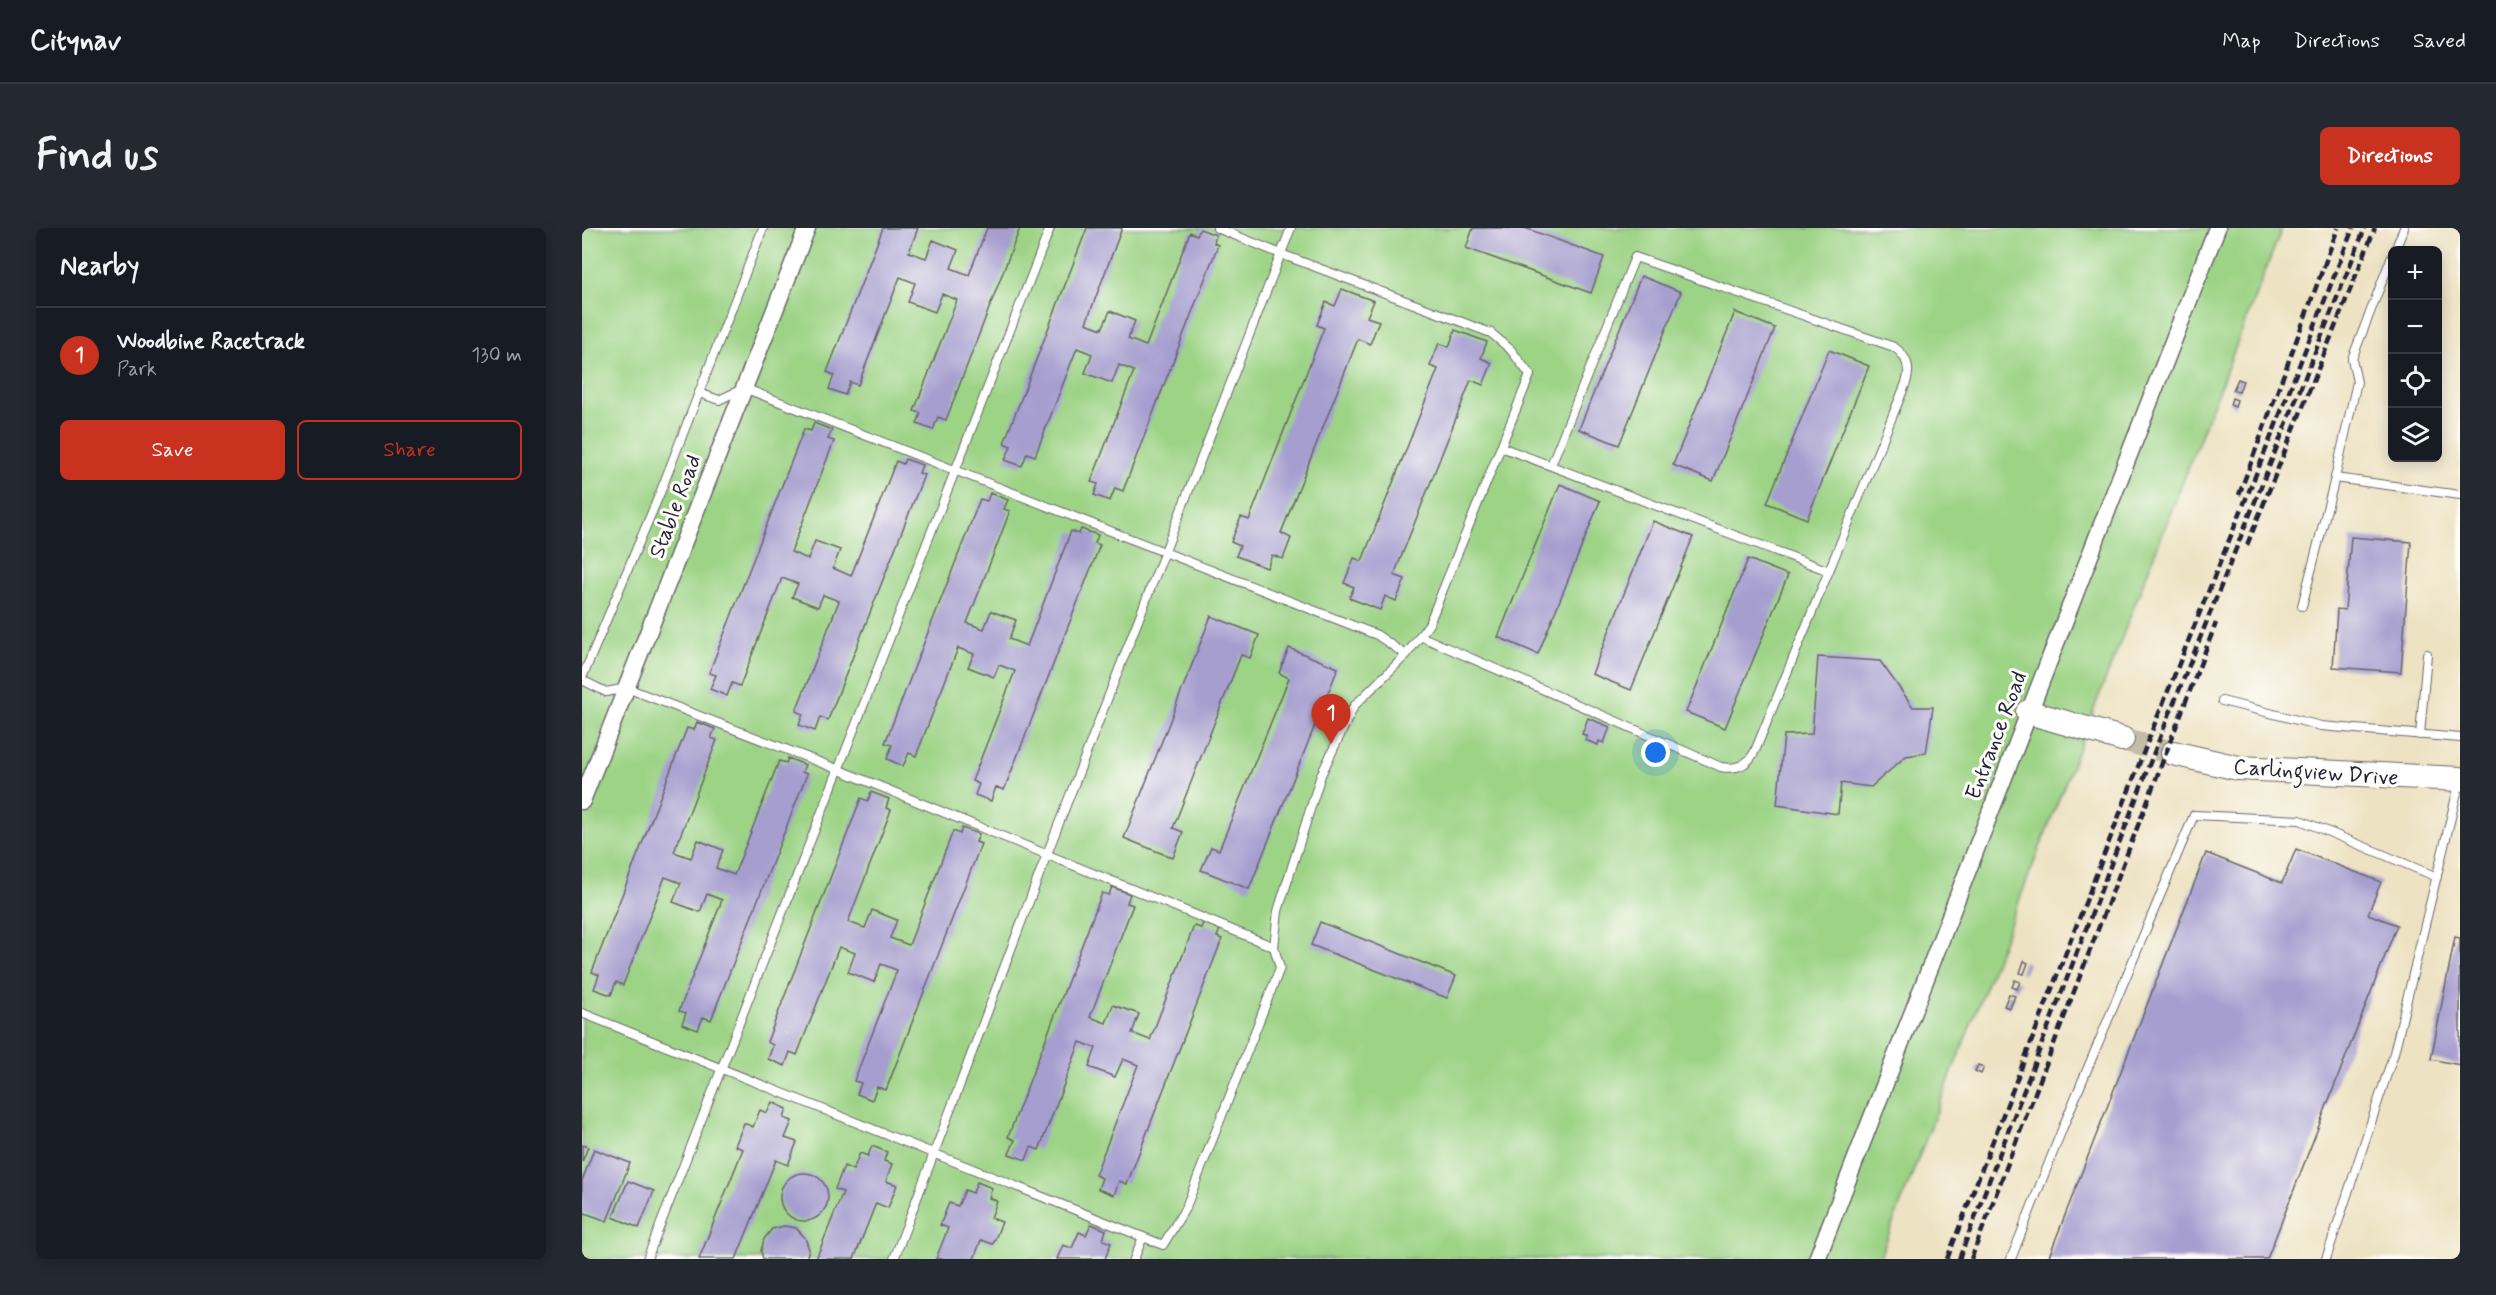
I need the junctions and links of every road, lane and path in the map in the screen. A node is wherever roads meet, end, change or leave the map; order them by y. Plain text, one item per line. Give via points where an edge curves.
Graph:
1 (763, 228) edge
2 (807, 228) edge
3 (1050, 228) edge
4 (1218, 228) edge
5 (1291, 228) edge
6 (2217, 228) edge
7 (2404, 228) edge
8 (2397, 246) edge
9 (1281, 254) junction
10 (2388, 266) edge
11 (744, 388) junction
12 (699, 393) junction
13 (1501, 447) junction
14 (1551, 465) junction
15 (955, 470) junction
16 (2335, 478) junction
17 (2460, 495) edge
18 (1165, 552) junction
19 (1829, 571) junction
20 (2302, 606) dead end
21 (1420, 636) junction
22 (2427, 654) dead end
23 (1406, 655) junction
24 (582, 679) edge
25 (627, 688) junction
26 (2222, 701) dead end
27 (2028, 712) junction
28 (2420, 735) junction
29 (2460, 738) edge
30 (2122, 739) tunnel mouth
31 (2173, 753) tunnel mouth
32 (837, 769) junction
33 (2460, 780) edge
34 (582, 801) edge
35 (1047, 854) junction
36 (2437, 878) junction
37 (1274, 947) junction
38 (582, 1013) edge
39 (720, 1069) junction
40 (935, 1152) junction
41 (1143, 1237) junction
42 (647, 1259) edge
43 (894, 1259) edge
44 (1134, 1259) edge
45 (1817, 1259) edge
46 (2011, 1259) edge
47 (2326, 1259) edge

1 - 12 lane
2 - 11 street, Stable Road
3 - 15 lane
4 - 9 lane
5 - 9 lane
6 - 27 street, Entrance Road
7 - 8 lane
9 - 13 lane via 1491,333 1511,350 1530,375
9 - 18 lane
10 - 16 lane via 2352,359 2356,382
11 - 12 lane via 719,400
11 - 15 lane
11 - 25 street, Stable Road
12 - 24 lane
13 - 14 lane
13 - 21 lane via 1429,624
14 - 19 lane
14 - 19 lane via 1635,257 1894,347 1906,359 1909,375
15 - 18 lane
15 - 32 lane
16 - 17 lane
16 - 20 lane
18 - 23 lane via 1377,635
18 - 35 lane
19 - 21 lane via 1755,751 1745,764 1730,769
21 - 23 lane
22 - 28 lane
23 - 37 lane via 1354,706 1321,775 1278,911
24 - 25 lane via 606,692
25 - 32 lane
25 - 34 street, Stable Road
26 - 28 lane via 2321,726
27 - 30 street
27 - 45 street, Entrance Road
28 - 29 lane
31 - 33 street, Carlingview Drive via 2238,768
32 - 35 lane
32 - 39 lane
33 - 36 lane
35 - 37 lane
35 - 40 lane
36 - 46 lane via 2300,820 2194,815
36 - 47 lane via 2394,1053
37 - 41 lane via 1280,968 1186,1207 1163,1245
38 - 39 lane
39 - 40 lane
39 - 42 lane
40 - 41 lane
40 - 43 lane
41 - 44 lane

